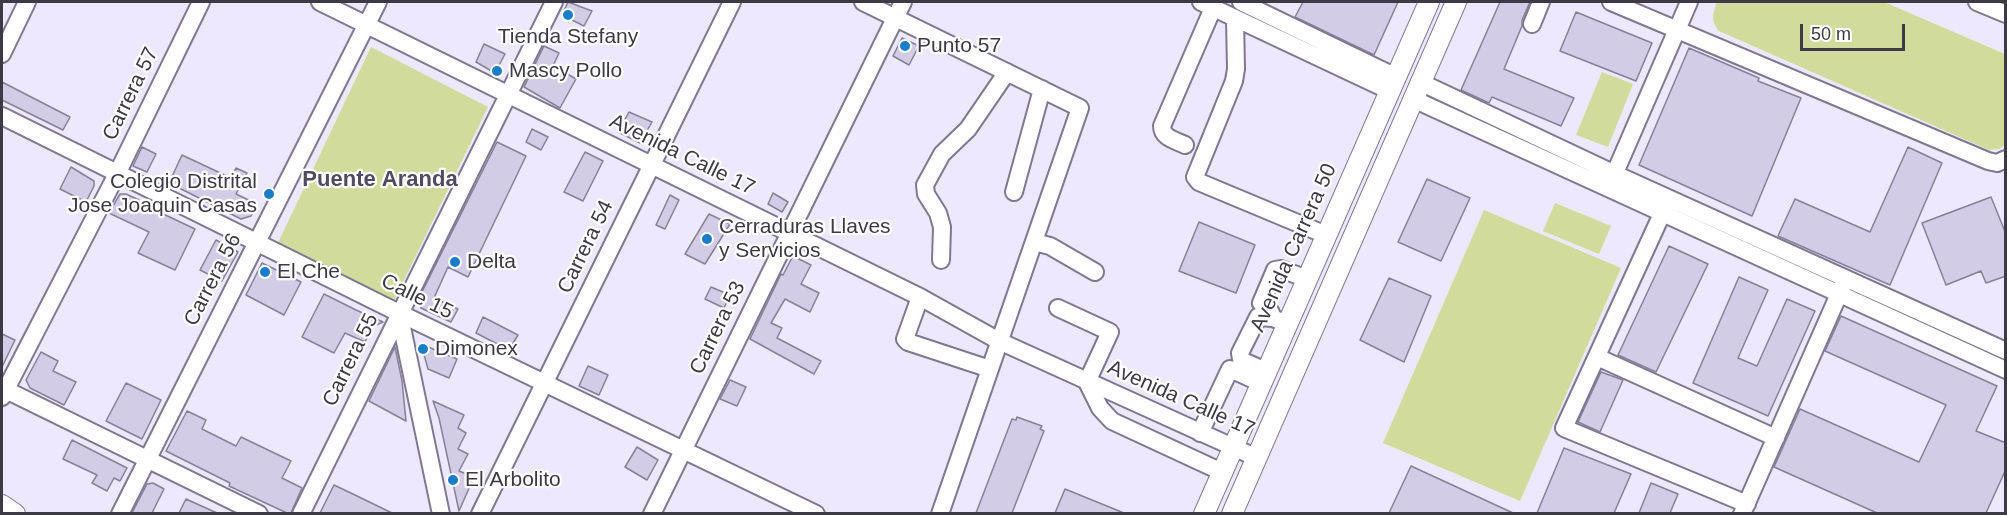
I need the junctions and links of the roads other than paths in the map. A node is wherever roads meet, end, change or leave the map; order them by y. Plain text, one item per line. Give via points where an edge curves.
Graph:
1 (27, 2) edge
2 (201, 2) edge
3 (320, 2) edge
4 (378, 2) edge
5 (554, 2) edge
6 (732, 2) edge
7 (863, 2) edge
8 (903, 2) edge
9 (1241, 2) edge
10 (1429, 2) edge
11 (1456, 2) edge
12 (1541, 2) edge
13 (1611, 2) edge
14 (1689, 2) edge
15 (1977, 2) edge
16 (1207, 5) edge
17 (2006, 14) edge
18 (895, 17) junction
19 (1235, 18) junction
20 (367, 24) junction
21 (1532, 24) dead end
22 (1678, 30) junction
23 (2, 54) edge
24 (1007, 72) junction
25 (1393, 84) junction
26 (1042, 89) junction
27 (1417, 90) junction
28 (509, 95) junction
29 (2, 116) edge
30 (1185, 145) dead end
31 (2006, 159) edge
32 (651, 166) junction
33 (117, 174) junction
34 (1612, 181) junction
35 (1014, 192) dead end
36 (1666, 206) junction
37 (790, 233) junction
38 (1326, 235) junction
39 (1034, 242) junction
40 (257, 243) junction
41 (942, 260) dead end
42 (1095, 272) dead end
43 (1307, 279) junction
44 (1843, 286) junction
45 (920, 297) junction
46 (1058, 308) dead end
47 (399, 313) junction
48 (1280, 321) junction
49 (999, 341) junction
50 (2006, 351) edge
51 (1597, 357) junction
52 (990, 369) junction
53 (2006, 370) edge
54 (1264, 377) junction
55 (1087, 382) junction
56 (544, 384) junction
57 (3, 392) edge
58 (1200, 432) junction
59 (1776, 438) junction
60 (1233, 447) junction
61 (683, 450) junction
62 (1255, 457) junction
63 (147, 459) junction
64 (1222, 472) junction
65 (2, 505) edge
66 (1744, 509) edge
67 (15, 513) edge
68 (120, 513) edge
69 (259, 513) edge
70 (301, 513) edge
71 (441, 513) edge
72 (480, 513) edge
73 (652, 513) edge
74 (816, 513) edge
75 (939, 513) edge
76 (1204, 513) edge
77 (1232, 513) edge

1 - 23 street
2 - 33 street, Carrera 57
3 - 20 street, Avenida Calle 17
4 - 20 street, Carrera 56
5 - 28 street, Carrera 55
6 - 32 street, Carrera 54
7 - 18 street
8 - 18 street, Carrera 53
9 - 25 street
10 - 25 main road, Avenida Carrera 50
11 - 27 main road
12 - 21 street
13 - 22 street
14 - 22 street
15 - 17 street
16 - 19 street
16 - 30 street via 1162,126 1165,136
18 - 24 street
18 - 37 street, Carrera 53
19 - 25 street
19 - 38 street via 1234,81 1195,177 1198,182
20 - 28 street, Avenida Calle 17
20 - 40 street, Carrera 56
22 - 31 street via 1988,161
22 - 34 street
24 - 26 street
24 - 41 street via 968,129 942,154 926,185 926,194 942,227
25 - 38 main road, Avenida Carrera 50
26 - 35 street
26 - 39 street via 1080,108
27 - 34 street
27 - 62 main road
28 - 32 street, Avenida Calle 17
28 - 47 street, Carrera 55
29 - 33 street, Calle 15
32 - 37 street, Avenida Calle 17
32 - 56 street, Carrera 54
33 - 40 street, Calle 15
33 - 57 street, Carrera 57
34 - 36 street
36 - 44 street
36 - 51 street
37 - 45 street, Avenida Calle 17
37 - 61 street, Carrera 53
38 - 43 main road, Avenida Carrera 50
39 - 42 street via 1050,246
39 - 49 street
40 - 47 street, Calle 15
40 - 63 street, Carrera 56
43 - 48 main road, Avenida Carrera 50
43 - 48 street via 1275,270 1261,303
44 - 50 street
44 - 53 street
44 - 59 street
45 - 49 street, Avenida Calle 17
45 - 52 street via 905,339
46 - 55 street via 1110,332
47 - 56 street, Calle 15
47 - 70 street, Carrera 55
47 - 71 street
48 - 54 main road, Avenida Carrera 50
48 - 54 street via 1258,317 1240,356
49 - 52 street
49 - 55 street, Avenida Calle 17
51 - 59 street
51 - 66 street via 1564,428
52 - 75 street
54 - 58 street via 1230,369
54 - 60 main road, Avenida Carrera 50
55 - 58 street, Avenida Calle 17
55 - 64 street, Avenida Calle 17 via 1100,408 1112,421
56 - 61 street, Calle 15
56 - 72 street, Carrera 54
57 - 63 street
58 - 60 street, Avenida Calle 17
59 - 66 street
60 - 62 street, Avenida Calle 17
60 - 64 main road, Avenida Carrera 50
61 - 73 street, Carrera 53
61 - 74 street, Calle 15
62 - 77 main road
63 - 68 street, Carrera 56
63 - 69 street
64 - 76 main road, Avenida Carrera 50
65 - 67 main road

